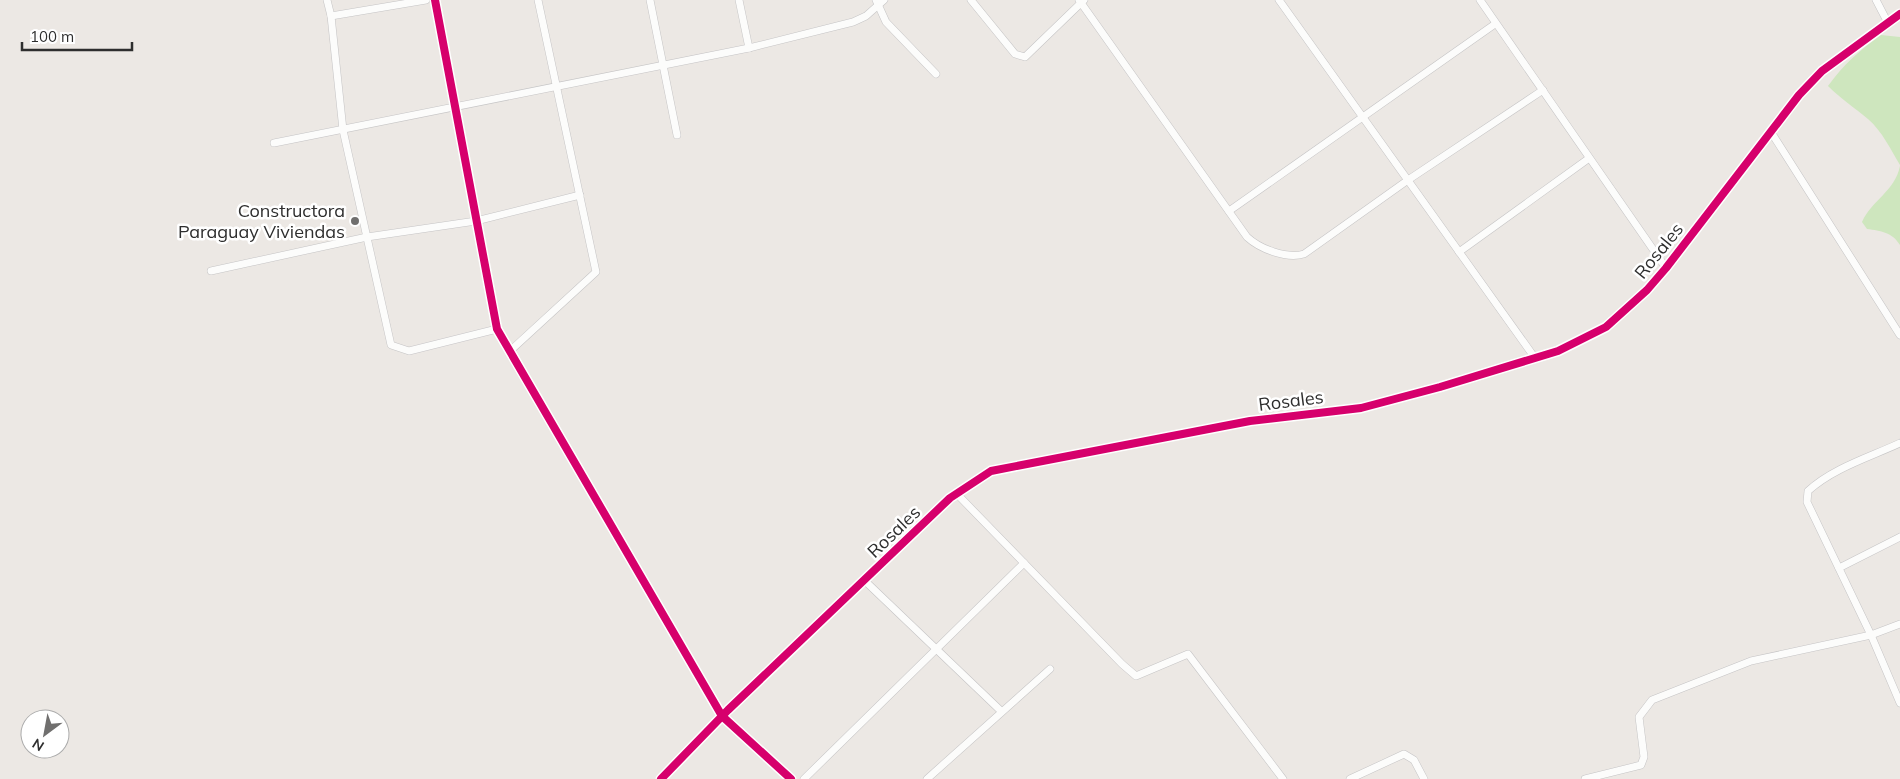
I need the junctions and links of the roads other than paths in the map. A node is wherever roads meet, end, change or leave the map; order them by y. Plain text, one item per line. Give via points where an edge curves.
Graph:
1 (327, 0) edge
2 (426, 0) edge
3 (435, 0) edge
4 (538, 0) edge
5 (650, 0) edge
6 (739, 0) edge
7 (884, 0) edge
8 (971, 0) edge
9 (1279, 0) edge
10 (1480, 0) edge
11 (1876, 0) edge
12 (1081, 1) edge
13 (877, 3) edge
14 (1900, 14) edge
15 (331, 16) junction
16 (1888, 23) junction
17 (1495, 24) junction
18 (749, 48) junction
19 (662, 66) junction
20 (936, 74) dead end
21 (558, 87) junction
22 (1543, 90) junction
23 (454, 107) junction
24 (1363, 117) junction
25 (343, 130) junction
26 (1771, 132) junction
27 (677, 135) dead end
28 (274, 144) dead end
29 (1588, 159) junction
30 (1408, 180) junction
31 (580, 195) junction
32 (1229, 211) junction
33 (476, 221) junction
34 (367, 237) junction
35 (1460, 252) junction
36 (1666, 268) junction
37 (211, 271) dead end
38 (497, 328) junction
39 (1900, 335) edge
40 (510, 351) junction
41 (1535, 358) junction
42 (1900, 443) edge
43 (957, 494) junction
44 (1900, 537) edge
45 (1024, 563) junction
46 (1839, 568) junction
47 (864, 580) junction
48 (1900, 624) edge
49 (1871, 635) junction
50 (937, 651) junction
51 (1050, 669) dead end
52 (1900, 703) edge
53 (1001, 711) junction
54 (722, 716) junction
55 (661, 779) edge
56 (791, 779) edge
57 (804, 779) edge
58 (927, 779) edge
59 (1283, 779) edge
60 (1350, 779) edge
61 (1424, 779) edge
62 (1585, 779) edge

1 - 15 street
2 - 15 street
3 - 23 street
4 - 21 street
5 - 19 street
6 - 18 street
7 - 13 street
8 - 12 street via 1015,54 1025,57
9 - 24 street
10 - 17 street
11 - 16 street
12 - 32 street
13 - 18 street via 853,22
13 - 20 street via 886,22
14 - 16 street, Rosales
15 - 25 street
16 - 26 street, Rosales via 1822,71
17 - 22 street
17 - 24 street
18 - 19 street
19 - 21 street
19 - 27 street
21 - 23 street
21 - 31 street
22 - 29 street
22 - 30 street
23 - 25 street
23 - 33 street
24 - 30 street
24 - 32 street
25 - 28 street
25 - 34 street
26 - 36 street, Rosales
26 - 39 street
29 - 35 street
29 - 36 street
30 - 32 street via 1304,254 1295,257 1252,242
30 - 35 street
31 - 33 street
31 - 40 street via 596,272
33 - 34 street
33 - 38 street
34 - 37 street
34 - 38 street via 391,345 409,351
35 - 41 street
36 - 41 street, Rosales via 1606,327 1558,351
38 - 40 street
40 - 54 street
41 - 43 street, Rosales via 1361,408 1250,421 991,471
42 - 46 street via 1840,471 1808,492 1807,502
43 - 45 street
43 - 47 street, Rosales
44 - 46 street
45 - 50 street
45 - 59 street via 1136,676 1188,654
46 - 49 street
47 - 50 street
47 - 54 street, Rosales
48 - 49 street
49 - 52 street
49 - 62 street via 1751,661 1652,700 1639,717 1644,757 1641,765
50 - 53 street
50 - 57 street
51 - 53 street
53 - 58 street
54 - 55 street, Rosales
54 - 56 street
60 - 61 street via 1404,754 1414,760

